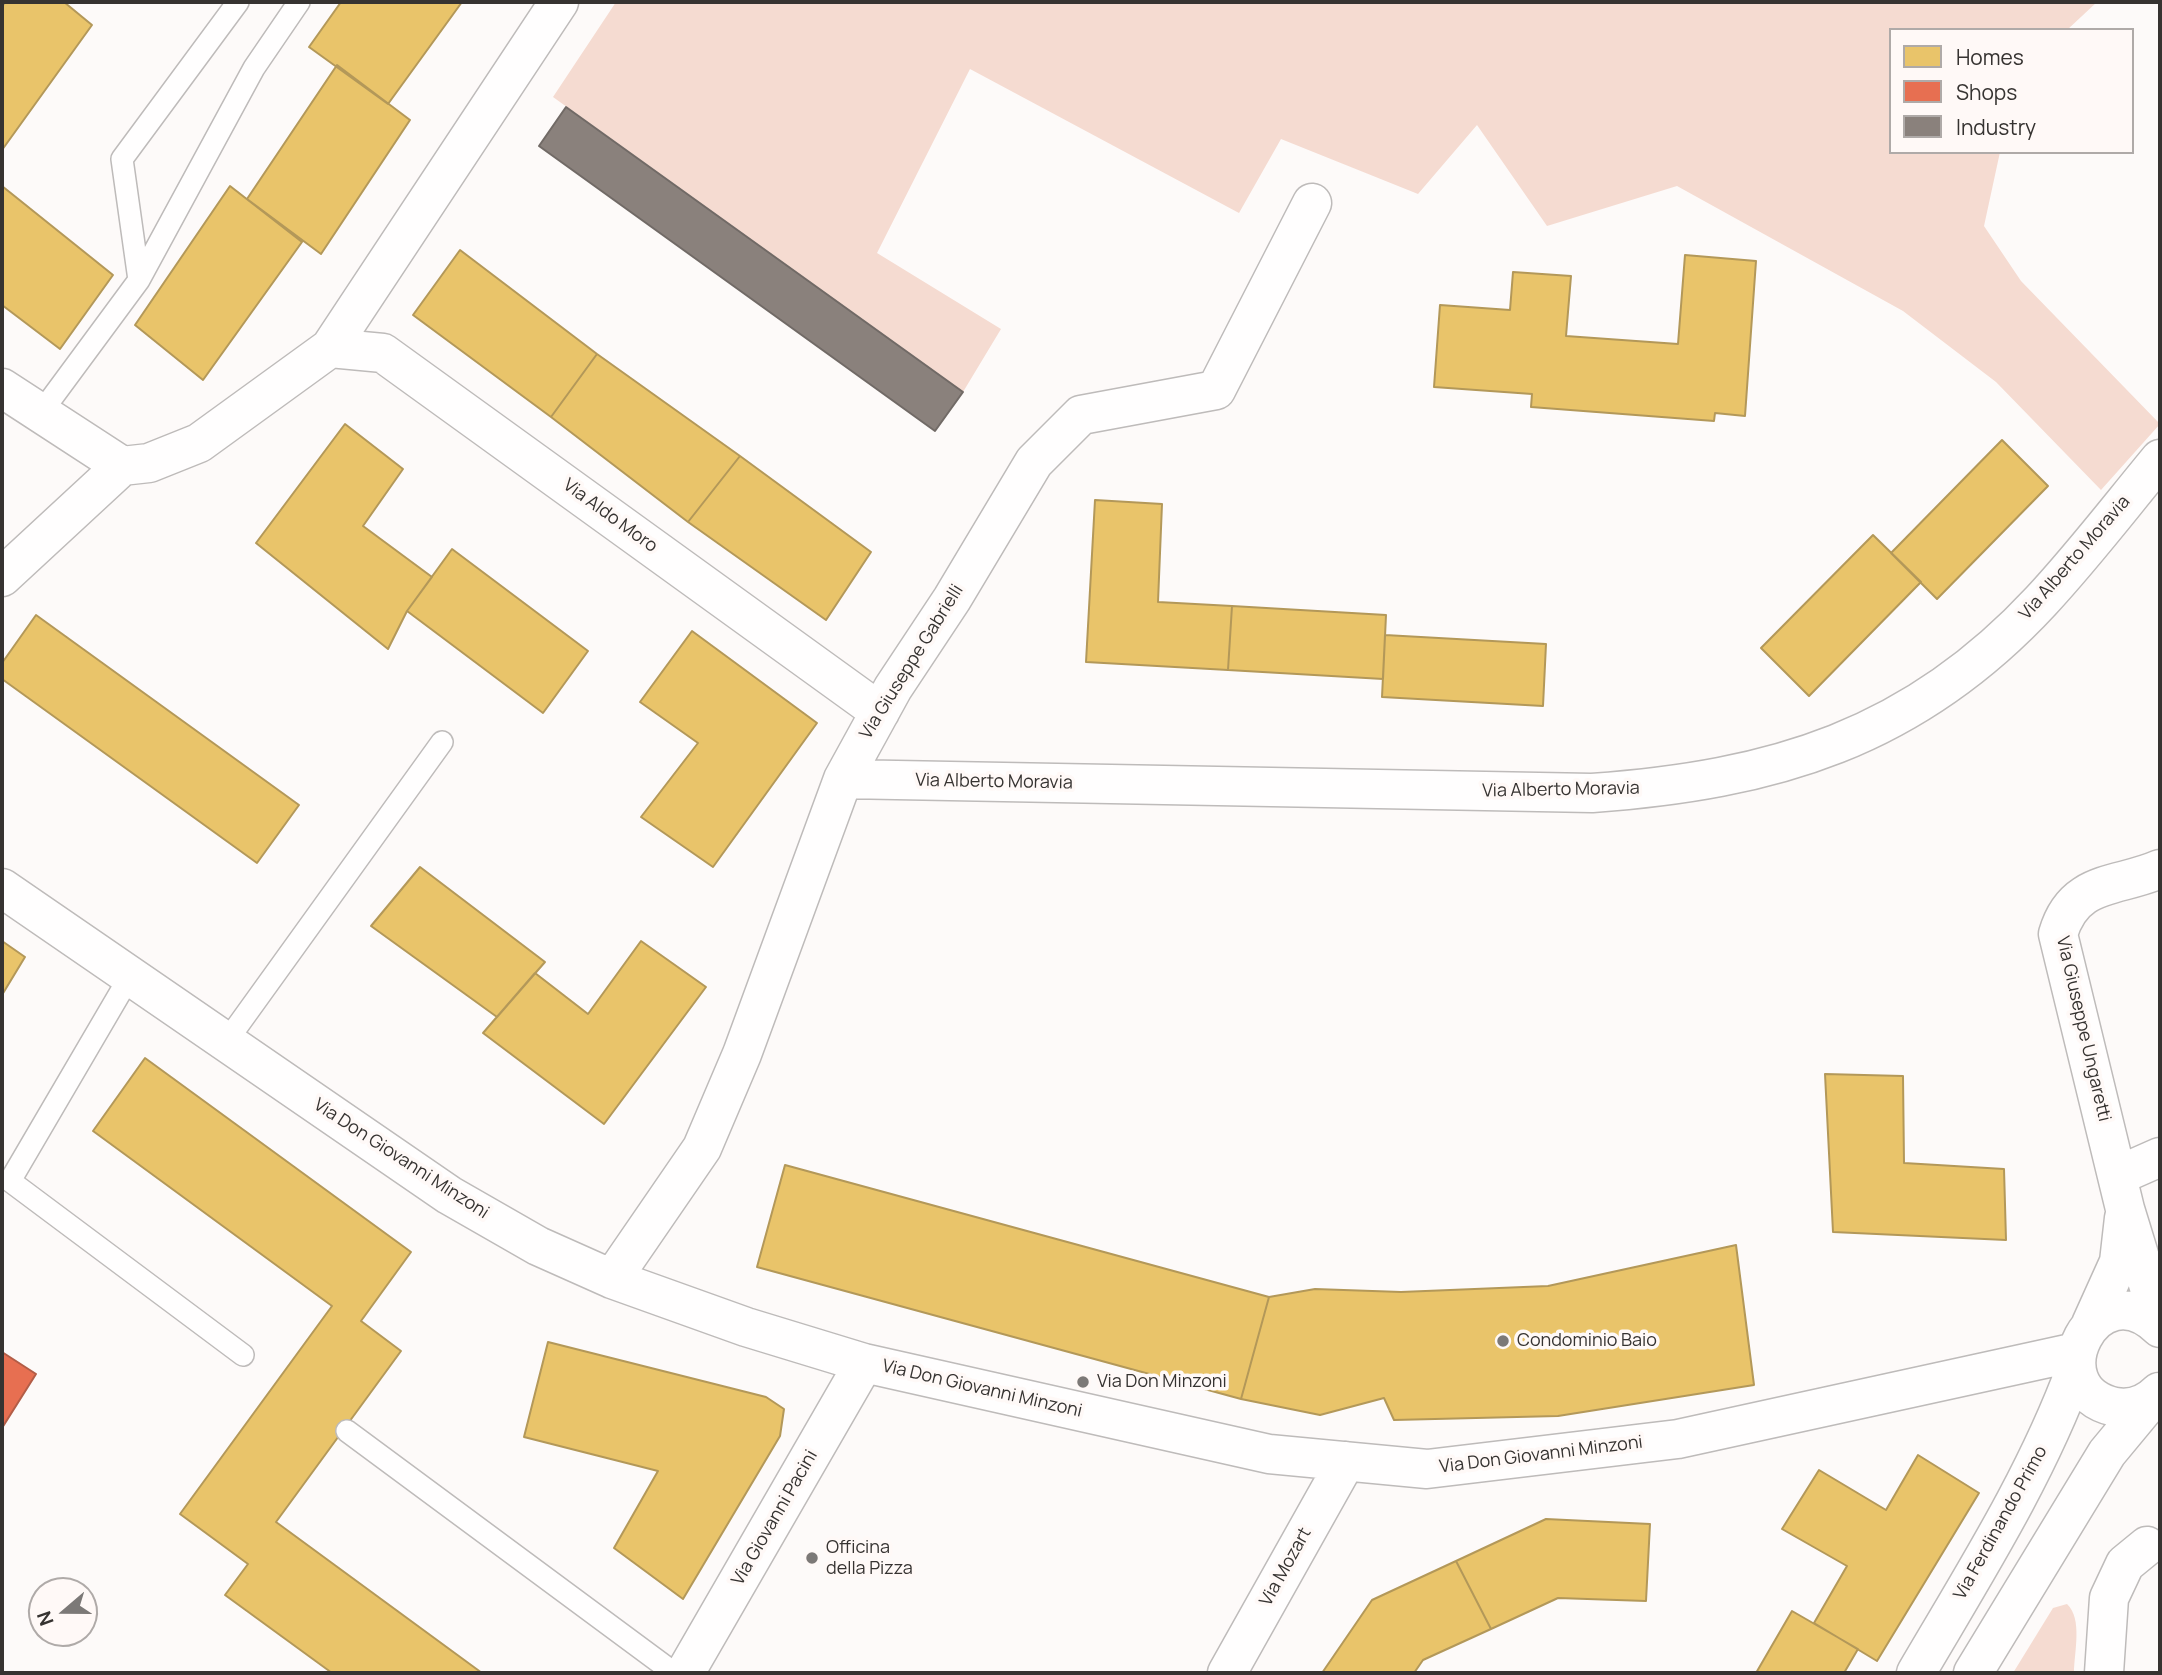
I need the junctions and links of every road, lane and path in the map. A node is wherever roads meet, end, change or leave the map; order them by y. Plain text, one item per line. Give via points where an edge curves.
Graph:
1 (237, 2) edge
2 (299, 2) edge
3 (559, 2) edge
4 (1312, 203) dead end
5 (139, 280) junction
6 (330, 348) junction
7 (2, 388) edge
8 (40, 414) junction
9 (2160, 459) edge
10 (122, 466) junction
11 (2, 577) edge
12 (880, 712) junction
13 (442, 742) dead end
14 (843, 779) junction
15 (2160, 869) edge
16 (2, 888) edge
17 (130, 976) junction
18 (226, 1042) junction
19 (2160, 1157) edge
20 (2121, 1192) junction
21 (2154, 1277) edge
22 (612, 1279) junction
23 (2160, 1326) edge
24 (2087, 1340) junction
25 (243, 1355) dead end
26 (864, 1363) junction
27 (2156, 1396) edge
28 (347, 1431) dead end
29 (1346, 1461) junction
30 (2147, 1546) dead end
31 (674, 1673) edge
32 (685, 1673) edge
33 (1227, 1673) edge
34 (1916, 1673) edge
35 (1973, 1673) edge
36 (2104, 1673) edge

1 - 5 lane via 122,159
2 - 5 lane via 254,68
3 - 6 street
4 - 12 street, Via Giuseppe Gabrielli via 1216,390 1081,415 1034,462
5 - 8 lane
6 - 10 street via 199,443 149,463
6 - 12 street, Via Aldo Moro via 383,353
7 - 8 street
8 - 10 street
9 - 14 street, Via Alberto Moravia via 2041,601 1998,643 1894,719 1779,766 1656,788 1592,793
10 - 11 street
12 - 14 street, Via Giuseppe Gabrielli
13 - 18 lane
14 - 22 street, Via Giuseppe Gabrielli via 742,1054 702,1148
15 - 20 street, Via Giuseppe Ungaretti via 2077,899 2064,914 2058,934
16 - 17 street, Via Don Giovanni Minzoni
17 - 18 street, Via Don Giovanni Minzoni
17 - 25 lane via 10,1181
18 - 22 street, Via Don Giovanni Minzoni via 449,1195 538,1245
19 - 20 street
20 - 21 street, Via Giuseppe Ungaretti
20 - 24 street, Via Ferdinando Primo via 2119,1262
21 - 23 street, Via Giuseppe Ungaretti
21 - 24 street
22 - 26 street, Via Don Giovanni Minzoni
23 - 24 street, Via Don Giovanni Minzoni via 2136,1312 2120,1311
24 - 27 street via 2081,1383 2091,1396 2105,1405 2136,1407
24 - 29 street, Via Don Giovanni Minzoni via 1678,1439 1427,1469
24 - 34 street, Via Ferdinando Primo via 2055,1426 2024,1488
26 - 29 street, Via Don Giovanni Minzoni via 1269,1454
26 - 32 street, Via Giovanni Pacini
27 - 35 street via 2100,1463
28 - 31 lane
29 - 33 street, Via Mozart
30 - 36 street via 2125,1564 2109,1598

